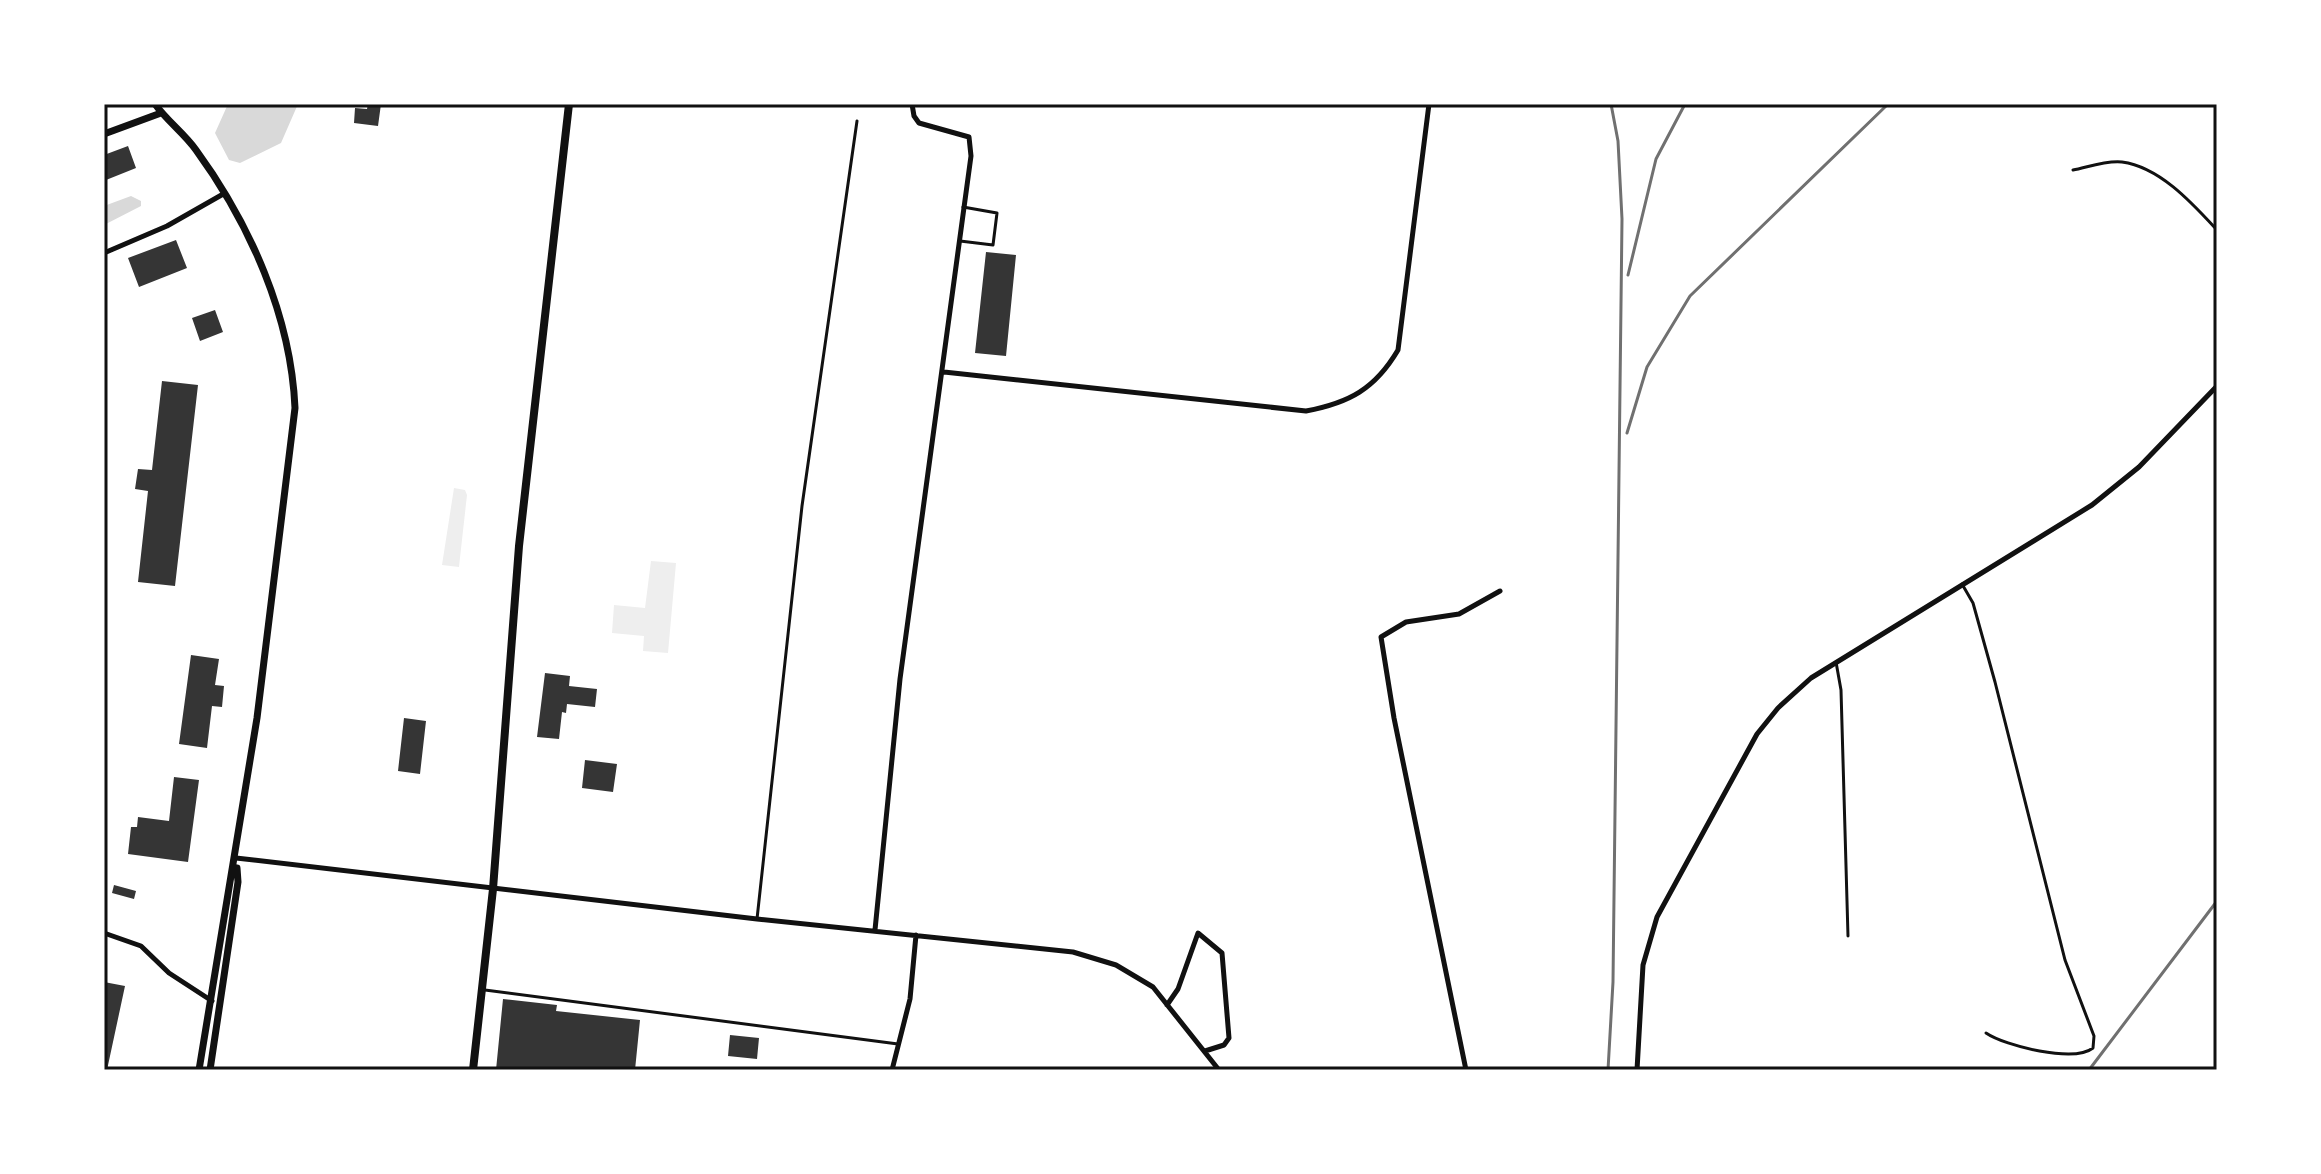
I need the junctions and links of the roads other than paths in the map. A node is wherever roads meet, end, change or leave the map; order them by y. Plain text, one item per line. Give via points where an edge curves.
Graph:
1 (148, 104) edge
2 (155, 104) edge
3 (569, 104) edge
4 (912, 104) edge
5 (1429, 104) edge
6 (161, 113) junction
7 (857, 121) dead end
8 (104, 134) edge
9 (2073, 170) dead end
10 (225, 193) junction
11 (963, 207) junction
12 (2217, 230) edge
13 (959, 240) junction
14 (104, 253) edge
15 (944, 372) junction
16 (2217, 386) edge
17 (1962, 584) junction
18 (1500, 591) dead end
19 (1836, 662) junction
20 (236, 858) junction
21 (493, 889) junction
22 (757, 919) junction
23 (875, 930) junction
24 (104, 933) edge
25 (916, 935) junction
26 (1848, 936) dead end
27 (482, 990) junction
28 (216, 1002) junction
29 (1167, 1005) junction
30 (1986, 1033) dead end
31 (900, 1044) junction
32 (1205, 1051) junction
33 (199, 1070) edge
34 (210, 1070) edge
35 (473, 1070) edge
36 (892, 1070) edge
37 (1219, 1070) edge
38 (1466, 1070) edge
39 (1637, 1070) edge

1 - 6 main road
2 - 6 main road
3 - 21 main road via 519,546
4 - 11 street via 919,123 969,137
5 - 15 street via 1398,350 1366,391 1340,405 1306,411
6 - 8 main road
6 - 10 main road via 195,148
7 - 22 lane via 802,506
9 - 12 lane via 2121,161 2141,168 2187,198
10 - 14 street
10 - 20 main road via 250,239 281,322 295,408
11 - 13 street
11 - 13 lane via 997,213 993,245
13 - 15 street
15 - 23 street via 900,679
16 - 17 street via 2139,467 2092,505
17 - 19 street
17 - 30 lane via 1973,603 2065,960 2094,1036 2093,1048 2076,1056 2000,1043
18 - 38 street via 1459,614 1406,622 1381,637
19 - 26 lane
19 - 39 street via 1800,688 1757,734 1657,917 1643,965
20 - 21 street
20 - 28 main road
21 - 22 street
21 - 27 main road
22 - 23 street
23 - 25 street
24 - 28 street via 141,946 169,973
25 - 29 street via 1073,952 1116,965 1153,987
25 - 31 street
27 - 31 lane
27 - 35 main road
28 - 33 main road
28 - 34 main road
29 - 32 street
29 - 32 street via 1198,933 1222,953 1229,1038
31 - 36 street
32 - 37 street

